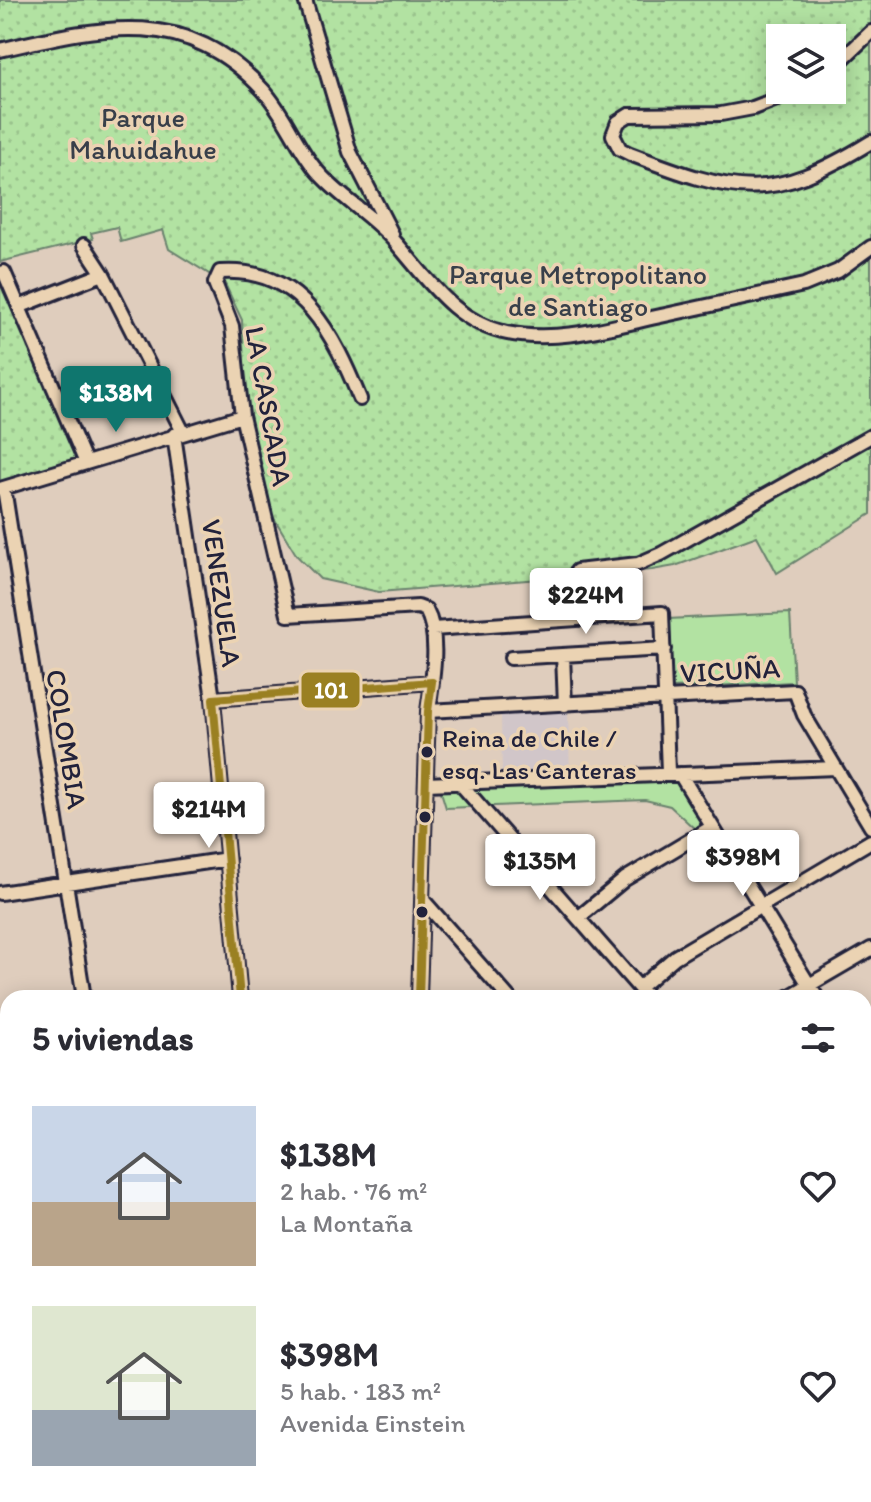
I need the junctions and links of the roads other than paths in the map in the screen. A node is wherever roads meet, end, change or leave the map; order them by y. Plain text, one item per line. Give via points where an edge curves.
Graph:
1 (305, 0) edge
2 (871, 32) edge
3 (0, 50) edge
4 (846, 56) edge
5 (766, 103) edge
6 (871, 142) edge
7 (395, 241) junction
8 (84, 245) dead end
9 (871, 247) edge
10 (4, 272) dead end
11 (103, 274) junction
12 (21, 306) junction
13 (360, 399) dead end
14 (242, 416) junction
15 (179, 433) junction
16 (871, 436) edge
17 (86, 463) junction
18 (2, 488) edge
19 (577, 571) dead end
20 (433, 629) junction
21 (664, 649) junction
22 (563, 655) junction
23 (511, 658) dead end
24 (432, 682) junction
25 (667, 698) junction
26 (213, 699) junction
27 (565, 705) junction
28 (428, 711) junction
29 (836, 768) junction
30 (674, 773) junction
31 (459, 782) junction
32 (426, 784) junction
33 (712, 827) junction
34 (871, 827) edge
35 (871, 841) edge
36 (228, 859) junction
37 (66, 883) junction
38 (0, 893) edge
39 (422, 899) junction
40 (762, 908) junction
41 (578, 918) junction
42 (871, 949) edge
43 (809, 985) junction
44 (83, 990) edge
45 (239, 990) edge
46 (419, 990) edge
47 (502, 990) edge
48 (640, 990) edge
49 (646, 990) edge
50 (801, 990) edge
51 (812, 990) edge

1 - 7 street via 350,152
2 - 4 street
3 - 7 street via 109,27 138,27 194,39 254,81 325,179
5 - 6 street via 721,114 629,115 614,128 615,142 630,154 687,176 746,187 815,174
7 - 9 street via 456,310 498,331 549,337 804,285 838,271
8 - 11 street, VENEZUELA
10 - 12 street
11 - 12 street
11 - 15 street, VENEZUELA
12 - 17 street
13 - 14 street, LA CASCADA via 340,352 306,300 249,275 220,272 215,283 234,334
14 - 15 street
14 - 20 street, LA CASCADA via 288,615 418,607 426,610
15 - 17 street
15 - 26 street, VENEZUELA
16 - 19 street via 661,554 638,564
17 - 18 street
18 - 37 street, COLOMBIA
20 - 21 street via 662,613
20 - 24 street
21 - 22 street
21 - 25 street
22 - 23 street
22 - 27 street
24 - 26 street
24 - 28 street
25 - 27 street, VICUÑA
25 - 29 street, VICUÑA via 795,691
25 - 30 street
26 - 36 street, VENEZUELA
27 - 28 street, VICUÑA
28 - 32 street
29 - 30 street
29 - 34 street
30 - 31 street
30 - 33 street
31 - 32 street
31 - 41 street
32 - 39 street
33 - 40 street
33 - 41 street via 613,887
35 - 40 street
36 - 37 street
36 - 45 street, VENEZUELA
37 - 38 street
37 - 44 street, COLOMBIA
39 - 46 street
39 - 47 street
40 - 43 street
40 - 49 street via 675,957
41 - 48 street
42 - 43 street
43 - 50 street
43 - 51 street

